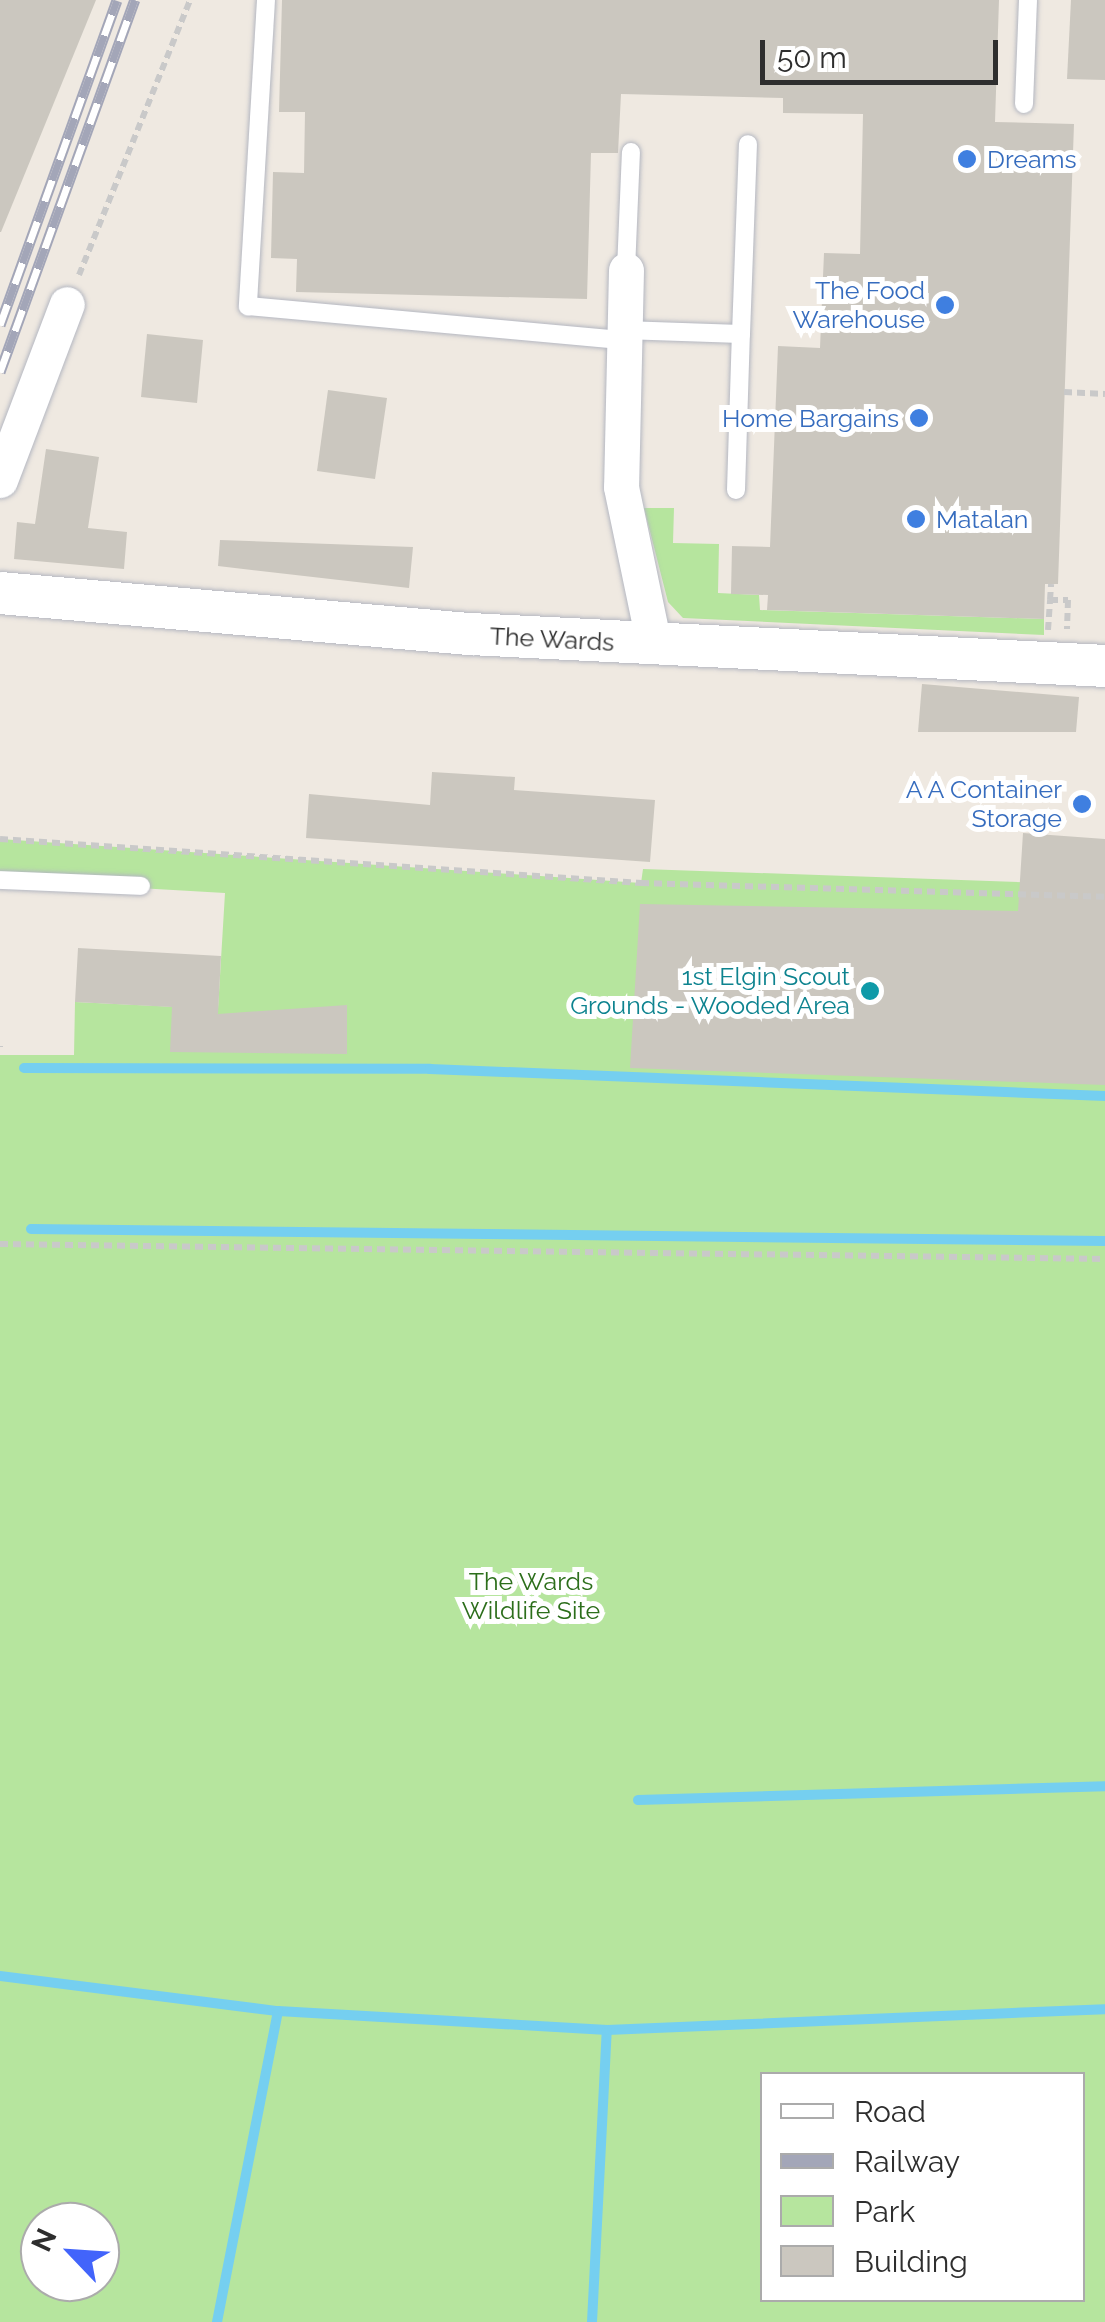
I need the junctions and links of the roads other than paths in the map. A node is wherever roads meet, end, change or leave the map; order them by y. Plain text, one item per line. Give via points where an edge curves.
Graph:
1 (266, 0) edge
2 (1028, 0) edge
3 (1024, 104) dead end
4 (748, 144) dead end
5 (631, 152) dead end
6 (626, 270) joint
7 (67, 304) road end
8 (740, 334) junction
9 (623, 335) junction
10 (0, 480) edge
11 (736, 490) dead end
12 (0, 593) edge
13 (654, 645) junction
14 (1105, 666) edge
15 (0, 880) edge
16 (140, 886) dead end

1 - 9 lane via 248,306
2 - 3 lane
4 - 8 lane
5 - 6 lane
6 - 9 street
7 - 10 street
8 - 9 lane
8 - 11 lane
9 - 13 street via 621,487
12 - 13 street, The Wards
13 - 14 street, The Wards
15 - 16 lane

